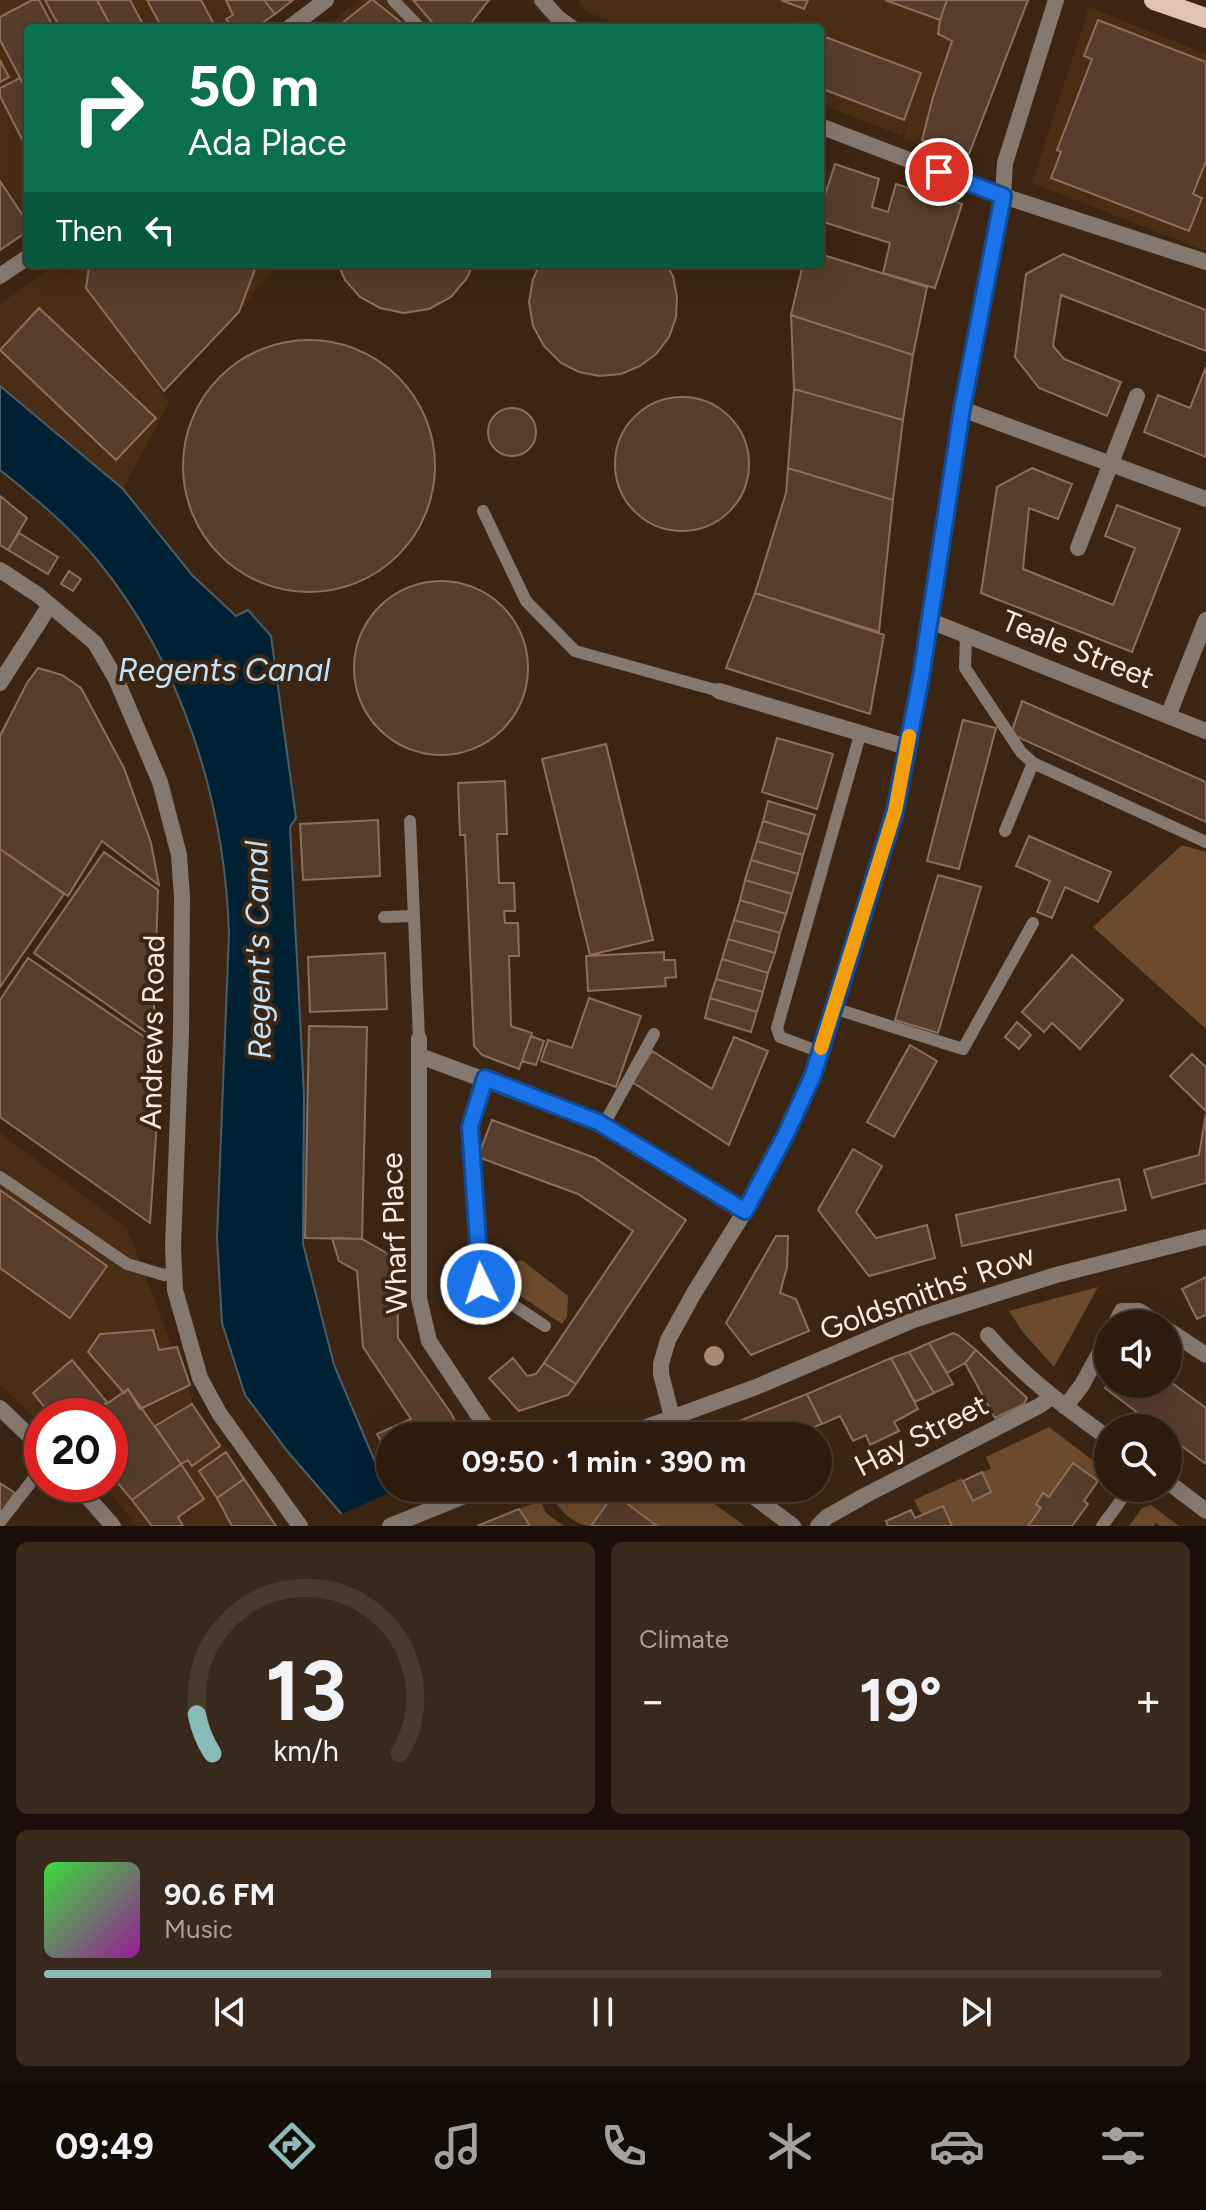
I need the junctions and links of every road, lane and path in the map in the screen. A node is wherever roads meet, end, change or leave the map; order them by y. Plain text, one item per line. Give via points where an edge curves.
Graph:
1 (326, 0) edge
2 (393, 0) edge
3 (542, 0) edge
4 (1056, 0) edge
5 (1154, 0) edge
6 (1206, 18) edge
7 (294, 24) edge
8 (416, 24) edge
9 (566, 24) edge
10 (824, 128) edge
11 (1003, 196) junction
12 (1205, 259) edge
13 (24, 260) edge
14 (0, 276) edge
15 (1137, 396) dead end
16 (962, 409) junction
17 (1111, 463) junction
18 (1206, 499) edge
19 (483, 511) dead end
20 (1078, 548) dead end
21 (0, 570) edge
22 (50, 605) junction
23 (928, 620) junction
24 (1206, 620) edge
25 (966, 633) junction
26 (0, 683) edge
27 (719, 691) joint
28 (1168, 716) junction
29 (1206, 731) edge
30 (860, 735) junction
31 (907, 747) junction
32 (1033, 763) junction
33 (410, 821) dead end
34 (1005, 831) dead end
35 (1206, 842) edge
36 (414, 916) junction
37 (384, 917) dead end
38 (1033, 923) dead end
39 (833, 1008) junction
40 (654, 1034) dead end
41 (420, 1048) junction
42 (820, 1052) junction
43 (485, 1078) junction
44 (603, 1126) junction
45 (0, 1177) edge
46 (745, 1211) junction
47 (1206, 1237) edge
48 (174, 1273) junction
49 (545, 1326) dead end
50 (988, 1335) dead end
51 (1182, 1339) edge
52 (1206, 1355) edge
53 (1094, 1363) edge
54 (1058, 1402) junction
55 (0, 1408) edge
56 (672, 1417) junction
57 (483, 1422) edge
58 (659, 1422) edge
59 (675, 1422) edge
60 (1094, 1428) edge
61 (24, 1431) edge
62 (24, 1491) edge
63 (1182, 1493) edge
64 (92, 1502) edge
65 (449, 1502) edge
66 (761, 1502) edge
67 (1120, 1502) edge
68 (1206, 1511) edge
69 (0, 1522) edge
70 (113, 1526) edge
71 (300, 1526) edge
72 (390, 1526) edge
73 (793, 1526) edge
74 (818, 1526) edge
75 (1102, 1526) edge

1 - 7 street
2 - 8 lane
3 - 9 street
4 - 11 street via 1005,163
5 - 6 main road
10 - 11 street
11 - 12 street
11 - 16 street
13 - 14 street
15 - 17 street
16 - 17 street
16 - 23 street
17 - 18 street
17 - 20 street
19 - 27 lane via 526,601 575,651
21 - 22 street, Andrews Road
22 - 26 street
22 - 48 street, Andrews Road via 95,643 116,679 160,782 179,855 182,942
23 - 25 street, Teale Street
23 - 31 street
24 - 28 street
25 - 28 street, Teale Street
25 - 32 lane via 965,668
27 - 30 street
28 - 29 street, Teale Street
30 - 31 street
30 - 42 lane via 777,1028 780,1037
31 - 39 street via 895,811
32 - 34 lane
32 - 35 lane
33 - 36 lane
36 - 37 lane
36 - 41 lane
38 - 39 lane via 963,1049
39 - 42 street
40 - 44 lane
41 - 43 street
41 - 57 street, Wharf Place via 419,1298 429,1341
42 - 46 street via 786,1134
43 - 44 street
43 - 49 lane via 470,1127 481,1284
44 - 46 street
45 - 48 lane via 127,1264
46 - 56 street via 668,1340 661,1374
47 - 56 street, Goldsmiths' Row via 1056,1275 916,1319
48 - 71 street, Andrews Road via 200,1378
50 - 54 street
51 - 52 street
53 - 54 street via 1082,1385
54 - 60 street
54 - 74 street, Hay Street via 866,1495
55 - 61 street
56 - 58 street, Goldsmiths' Row
56 - 59 street
62 - 69 lane
63 - 68 street
64 - 70 street
65 - 72 street
66 - 73 street
67 - 75 lane

